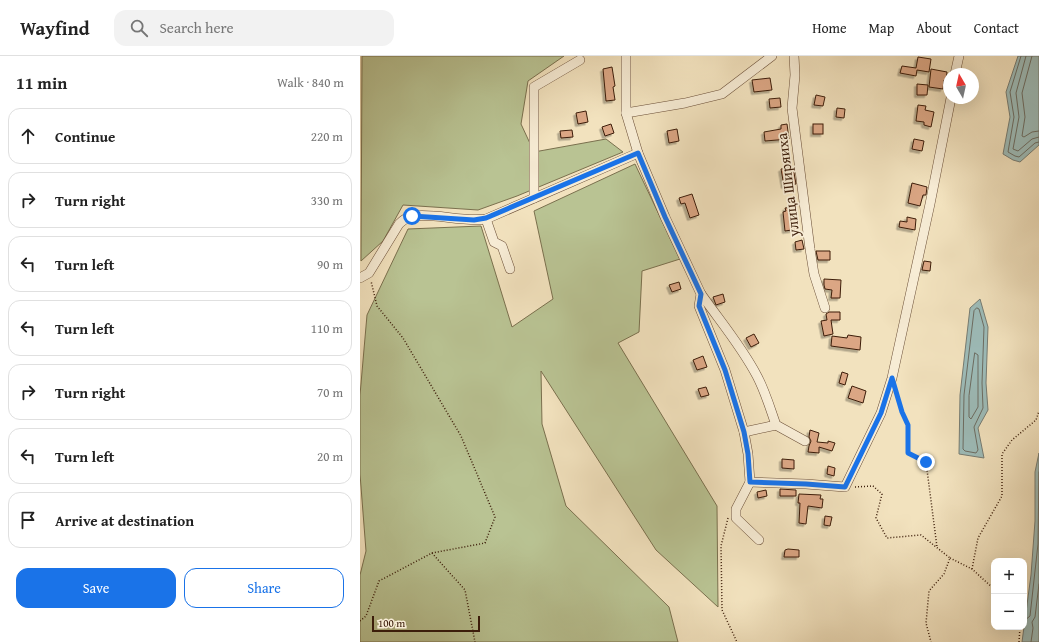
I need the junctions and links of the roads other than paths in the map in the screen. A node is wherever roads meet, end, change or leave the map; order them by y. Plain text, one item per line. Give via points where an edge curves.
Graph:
1 (626, 56) edge
2 (772, 56) edge
3 (794, 56) edge
4 (959, 56) edge
5 (580, 60) dead end
6 (956, 68) edge
7 (950, 104) edge
8 (626, 113) junction
9 (638, 153) junction
10 (534, 198) junction
11 (486, 218) junction
12 (510, 269) dead end
13 (360, 278) edge
14 (701, 294) junction
15 (825, 308) dead end
16 (776, 425) junction
17 (744, 432) junction
18 (805, 441) dead end
19 (750, 482) junction
20 (759, 540) dead end

1 - 8 street
2 - 8 street via 722,94
3 - 15 street, улица Ширяиха via 792,108 810,250 814,274
4 - 6 street
5 - 10 street via 534,87
7 - 19 street via 892,378 881,413 845,487
8 - 9 street
9 - 10 street
9 - 14 street
10 - 11 street
11 - 12 street via 494,242 502,246
11 - 13 street via 474,220 412,216 405,219 399,224 368,273
14 - 16 street via 757,376
14 - 17 street via 699,306 725,370
16 - 17 street
16 - 18 street
17 - 19 street
19 - 20 street via 735,514 738,522

